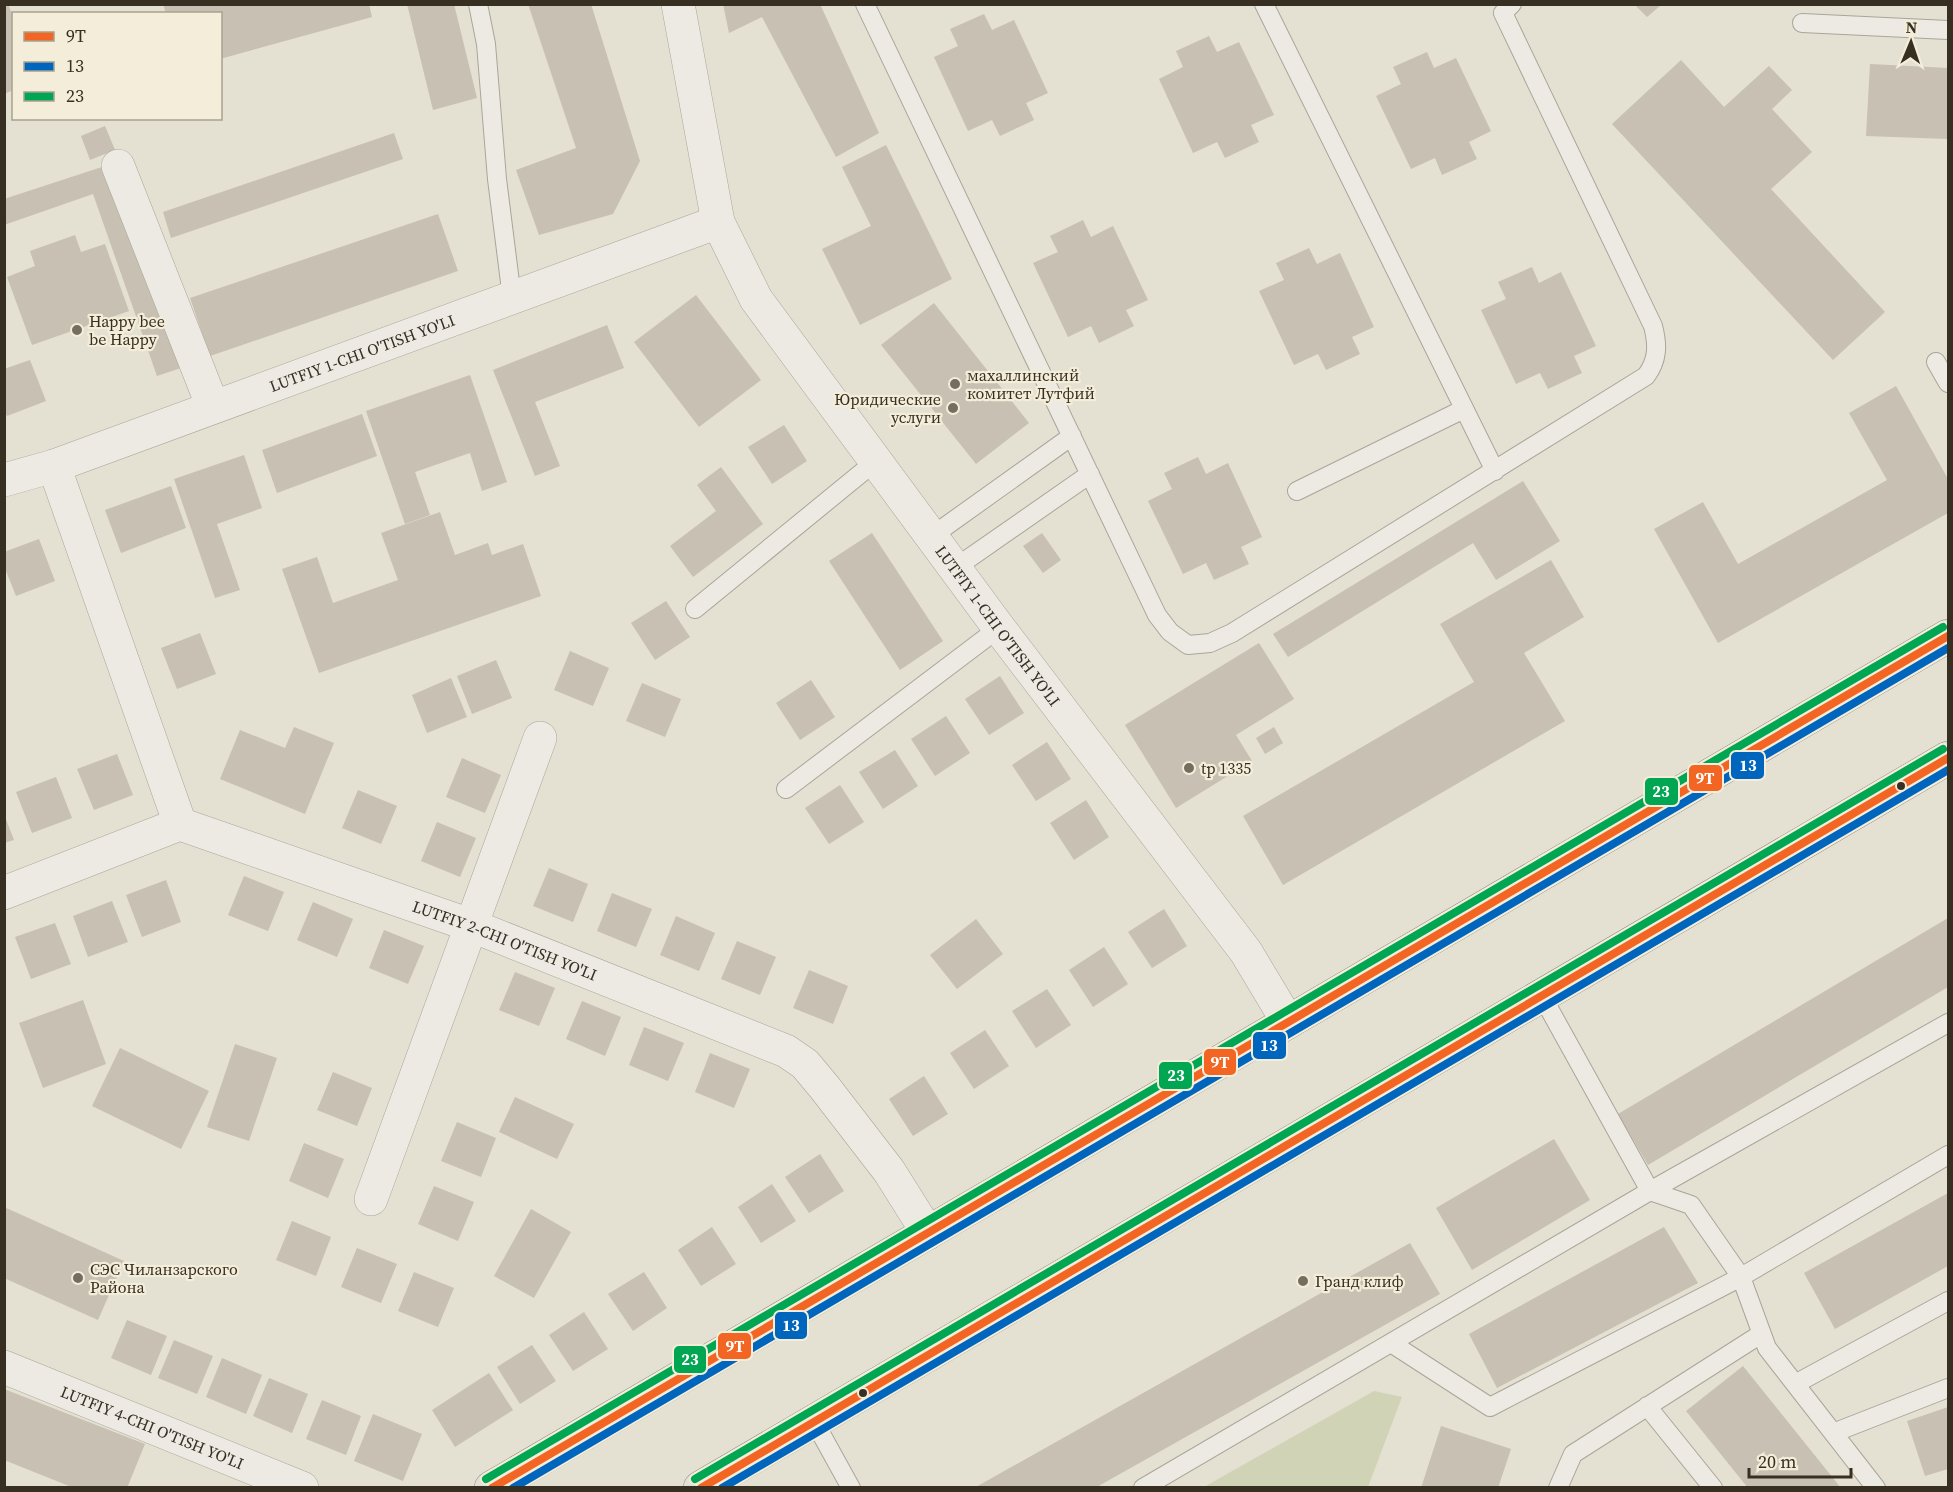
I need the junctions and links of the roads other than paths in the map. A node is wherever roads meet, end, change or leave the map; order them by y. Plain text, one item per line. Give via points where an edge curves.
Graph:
1 (478, 4) edge
2 (678, 4) edge
3 (865, 4) edge
4 (1264, 4) edge
5 (1512, 4) edge
6 (1803, 23) dead end
7 (1948, 30) edge
8 (118, 166) dead end
9 (718, 222) junction
10 (512, 298) junction
11 (1936, 362) dead end
12 (1948, 383) edge
13 (213, 407) junction
14 (1464, 408) junction
15 (1072, 436) junction
16 (876, 461) junction
17 (54, 465) junction
18 (1495, 471) junction
19 (1090, 474) junction
20 (4, 480) edge
21 (1297, 491) dead end
22 (932, 536) junction
23 (955, 568) junction
24 (695, 609) dead end
25 (999, 628) junction
26 (1948, 636) edge
27 (540, 738) dead end
28 (1948, 758) edge
29 (786, 789) dead end
30 (180, 824) junction
31 (4, 893) edge
32 (470, 925) junction
33 (1542, 996) junction
34 (1287, 1023) junction
35 (1948, 1023) edge
36 (1948, 1155) edge
37 (1650, 1191) junction
38 (371, 1198) dead end
39 (928, 1233) junction
40 (1741, 1277) junction
41 (1948, 1301) edge
42 (1761, 1334) junction
43 (1391, 1343) junction
44 (4, 1367) edge
45 (1795, 1384) junction
46 (1948, 1388) edge
47 (1647, 1406) junction
48 (814, 1421) junction
49 (1833, 1433) junction
50 (302, 1488) edge
51 (491, 1488) edge
52 (700, 1488) edge
53 (851, 1488) edge
54 (1143, 1488) edge
55 (1558, 1488) edge
56 (1713, 1488) edge
57 (1876, 1488) edge

1 - 10 lane via 486,44
2 - 9 street, LUTFIY 1-CHI O'TISH YO'LI
3 - 15 lane
4 - 14 lane
5 - 18 lane via 1503,13 1653,326 1657,342 1653,367 1646,376
6 - 7 lane
8 - 13 street
9 - 10 street, LUTFIY 1-CHI O'TISH YO'LI
9 - 16 street, LUTFIY 1-CHI O'TISH YO'LI via 756,299
10 - 13 street, LUTFIY 1-CHI O'TISH YO'LI
11 - 12 lane
13 - 17 street, LUTFIY 1-CHI O'TISH YO'LI
14 - 18 lane
14 - 21 lane
15 - 19 lane
15 - 22 lane
16 - 22 street, LUTFIY 1-CHI O'TISH YO'LI
16 - 24 lane
17 - 20 street, LUTFIY 1-CHI O'TISH YO'LI
17 - 30 street
18 - 19 lane via 1232,633 1210,643 1188,645 1170,632 1157,615
19 - 23 lane
22 - 23 street, LUTFIY 1-CHI O'TISH YO'LI
23 - 25 street, LUTFIY 1-CHI O'TISH YO'LI
25 - 29 lane
25 - 34 street, LUTFIY 1-CHI O'TISH YO'LI via 1246,952
26 - 34 main road
27 - 32 street
28 - 33 main road
30 - 31 street
30 - 32 street, LUTFIY 2-CHI O'TISH YO'LI
32 - 38 street
32 - 39 street, LUTFIY 2-CHI O'TISH YO'LI via 786,1051 805,1064 825,1088 889,1171
33 - 37 lane
33 - 48 main road
34 - 39 main road
35 - 37 lane
36 - 40 lane
37 - 40 lane via 1691,1205
37 - 43 lane
39 - 51 main road
40 - 42 lane
40 - 43 lane via 1490,1407
41 - 45 lane
42 - 45 lane
42 - 47 lane
43 - 54 lane
44 - 50 street, LUTFIY 4-CHI O'TISH YO'LI
45 - 49 lane
46 - 49 lane
47 - 55 lane via 1573,1454
47 - 56 lane
48 - 52 main road
48 - 53 lane
49 - 57 lane

